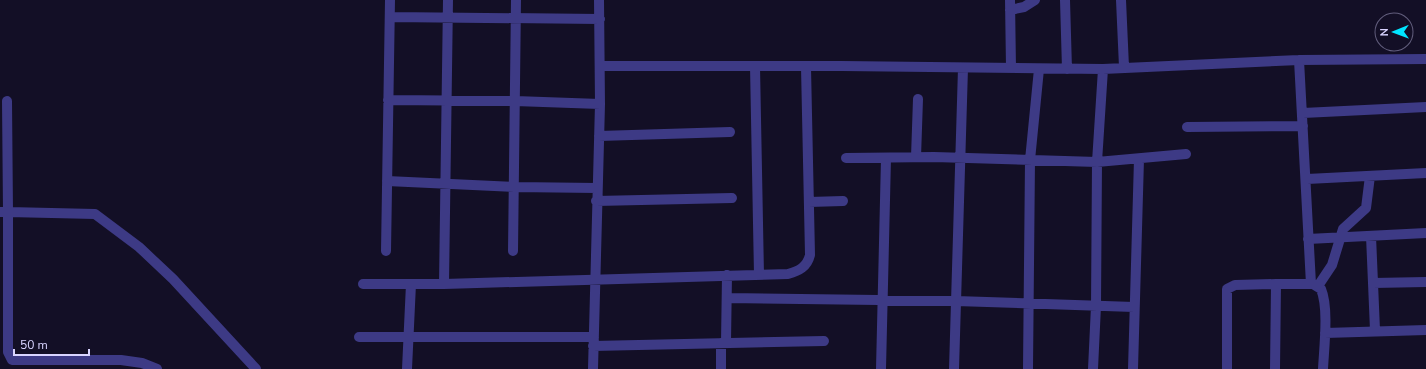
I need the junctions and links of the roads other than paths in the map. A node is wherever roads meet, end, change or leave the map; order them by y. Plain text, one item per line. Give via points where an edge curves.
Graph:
1 (390, 0) edge
2 (448, 0) edge
3 (516, 0) edge
4 (600, 0) edge
5 (1010, 0) edge
6 (1035, 0) edge
7 (1065, 0) edge
8 (1121, 0) edge
9 (1010, 10) junction
10 (390, 17) junction
11 (448, 18) junction
12 (516, 18) junction
13 (600, 19) junction
14 (1426, 59) edge
15 (1299, 60) junction
16 (600, 66) junction
17 (755, 66) junction
18 (806, 67) junction
19 (1124, 67) junction
20 (963, 68) junction
21 (1011, 68) junction
22 (1039, 69) junction
23 (1067, 69) junction
24 (1103, 69) junction
25 (918, 99) dead end
26 (388, 100) junction
27 (447, 100) junction
28 (7, 101) dead end
29 (515, 101) junction
30 (600, 104) junction
31 (1426, 107) edge
32 (1303, 113) junction
33 (1303, 126) junction
34 (1187, 127) dead end
35 (730, 132) dead end
36 (599, 136) junction
37 (1186, 154) dead end
38 (916, 157) junction
39 (846, 158) dead end
40 (886, 158) junction
41 (961, 158) junction
42 (1139, 159) junction
43 (1030, 160) junction
44 (1097, 162) junction
45 (1426, 173) edge
46 (1370, 176) junction
47 (1307, 179) junction
48 (387, 181) junction
49 (445, 185) junction
50 (514, 187) junction
51 (597, 188) junction
52 (732, 198) dead end
53 (843, 200) dead end
54 (596, 201) junction
55 (808, 202) junction
56 (4, 212) edge
57 (1426, 233) edge
58 (1371, 236) junction
59 (1339, 238) junction
60 (1308, 240) junction
61 (386, 251) dead end
62 (512, 251) dead end
63 (727, 275) junction
64 (759, 275) junction
65 (595, 279) junction
66 (1426, 282) edge
67 (1373, 283) junction
68 (363, 284) dead end
69 (411, 284) junction
70 (444, 284) junction
71 (1276, 284) junction
72 (1315, 285) junction
73 (727, 298) junction
74 (956, 301) junction
75 (883, 302) junction
76 (1030, 303) junction
77 (1096, 306) junction
78 (1134, 307) junction
79 (1375, 330) junction
80 (1426, 330) edge
81 (1325, 334) junction
82 (358, 337) dead end
83 (408, 337) junction
84 (824, 341) dead end
85 (593, 342) junction
86 (723, 342) junction
87 (157, 369) edge
88 (256, 369) edge
89 (407, 369) edge
90 (593, 369) edge
91 (721, 369) edge
92 (881, 369) edge
93 (954, 369) edge
94 (1028, 369) edge
95 (1093, 369) edge
96 (1133, 369) edge
97 (1227, 369) edge
98 (1275, 369) edge
99 (1324, 369) edge

1 - 10 street
2 - 11 street
3 - 12 street
4 - 13 street
5 - 9 street
6 - 9 street via 1024,7
7 - 23 street
8 - 19 street
9 - 21 street
10 - 11 street
10 - 26 street
11 - 12 street
11 - 27 street
12 - 13 street
12 - 29 street
13 - 16 street
14 - 15 street
15 - 19 street
15 - 32 street
16 - 17 street
16 - 30 street
17 - 18 street
17 - 64 street
18 - 20 street
18 - 55 street
19 - 24 street
20 - 21 street
20 - 41 street
21 - 22 street
22 - 23 street
22 - 43 street
23 - 24 street
24 - 44 street
25 - 38 street
26 - 27 street
26 - 48 street
27 - 29 street
27 - 49 street
28 - 56 street
29 - 30 street
29 - 50 street
30 - 36 street
31 - 32 street
32 - 33 street
33 - 34 street
33 - 47 street
35 - 36 street
36 - 51 street
37 - 42 street
38 - 40 street
38 - 41 street
39 - 40 street
40 - 75 street
41 - 43 street
41 - 74 street
42 - 44 street
42 - 78 street
43 - 44 street
43 - 76 street
44 - 77 street
45 - 46 street
46 - 47 street
46 - 59 street via 1366,208 1347,224
47 - 60 street
48 - 49 street
48 - 61 street
49 - 50 street
49 - 70 street
50 - 51 street
50 - 62 street
51 - 54 street
52 - 54 street
53 - 55 street
54 - 65 street
55 - 64 street via 809,262 794,272
56 - 87 street via 8,352 12,360 121,360 142,363
56 - 88 street via 95,214 139,247 173,279
57 - 58 street
58 - 59 street
58 - 67 street
59 - 60 street
59 - 72 street via 1332,265
60 - 72 street
63 - 64 street
63 - 65 street
63 - 73 street
65 - 70 street
65 - 85 street
66 - 67 street
67 - 79 street
68 - 69 street
69 - 70 street
69 - 83 street
71 - 72 street
71 - 97 street via 1236,285 1227,289
71 - 98 street
72 - 81 street via 1323,298
73 - 75 street
73 - 86 street
74 - 75 street
74 - 76 street
74 - 93 street
75 - 92 street
76 - 77 street
76 - 94 street
77 - 78 street
77 - 95 street
78 - 96 street
79 - 80 street
79 - 81 street
81 - 99 street
82 - 83 street
83 - 85 street
83 - 89 street
84 - 86 street
85 - 86 street
85 - 90 street
86 - 91 street

